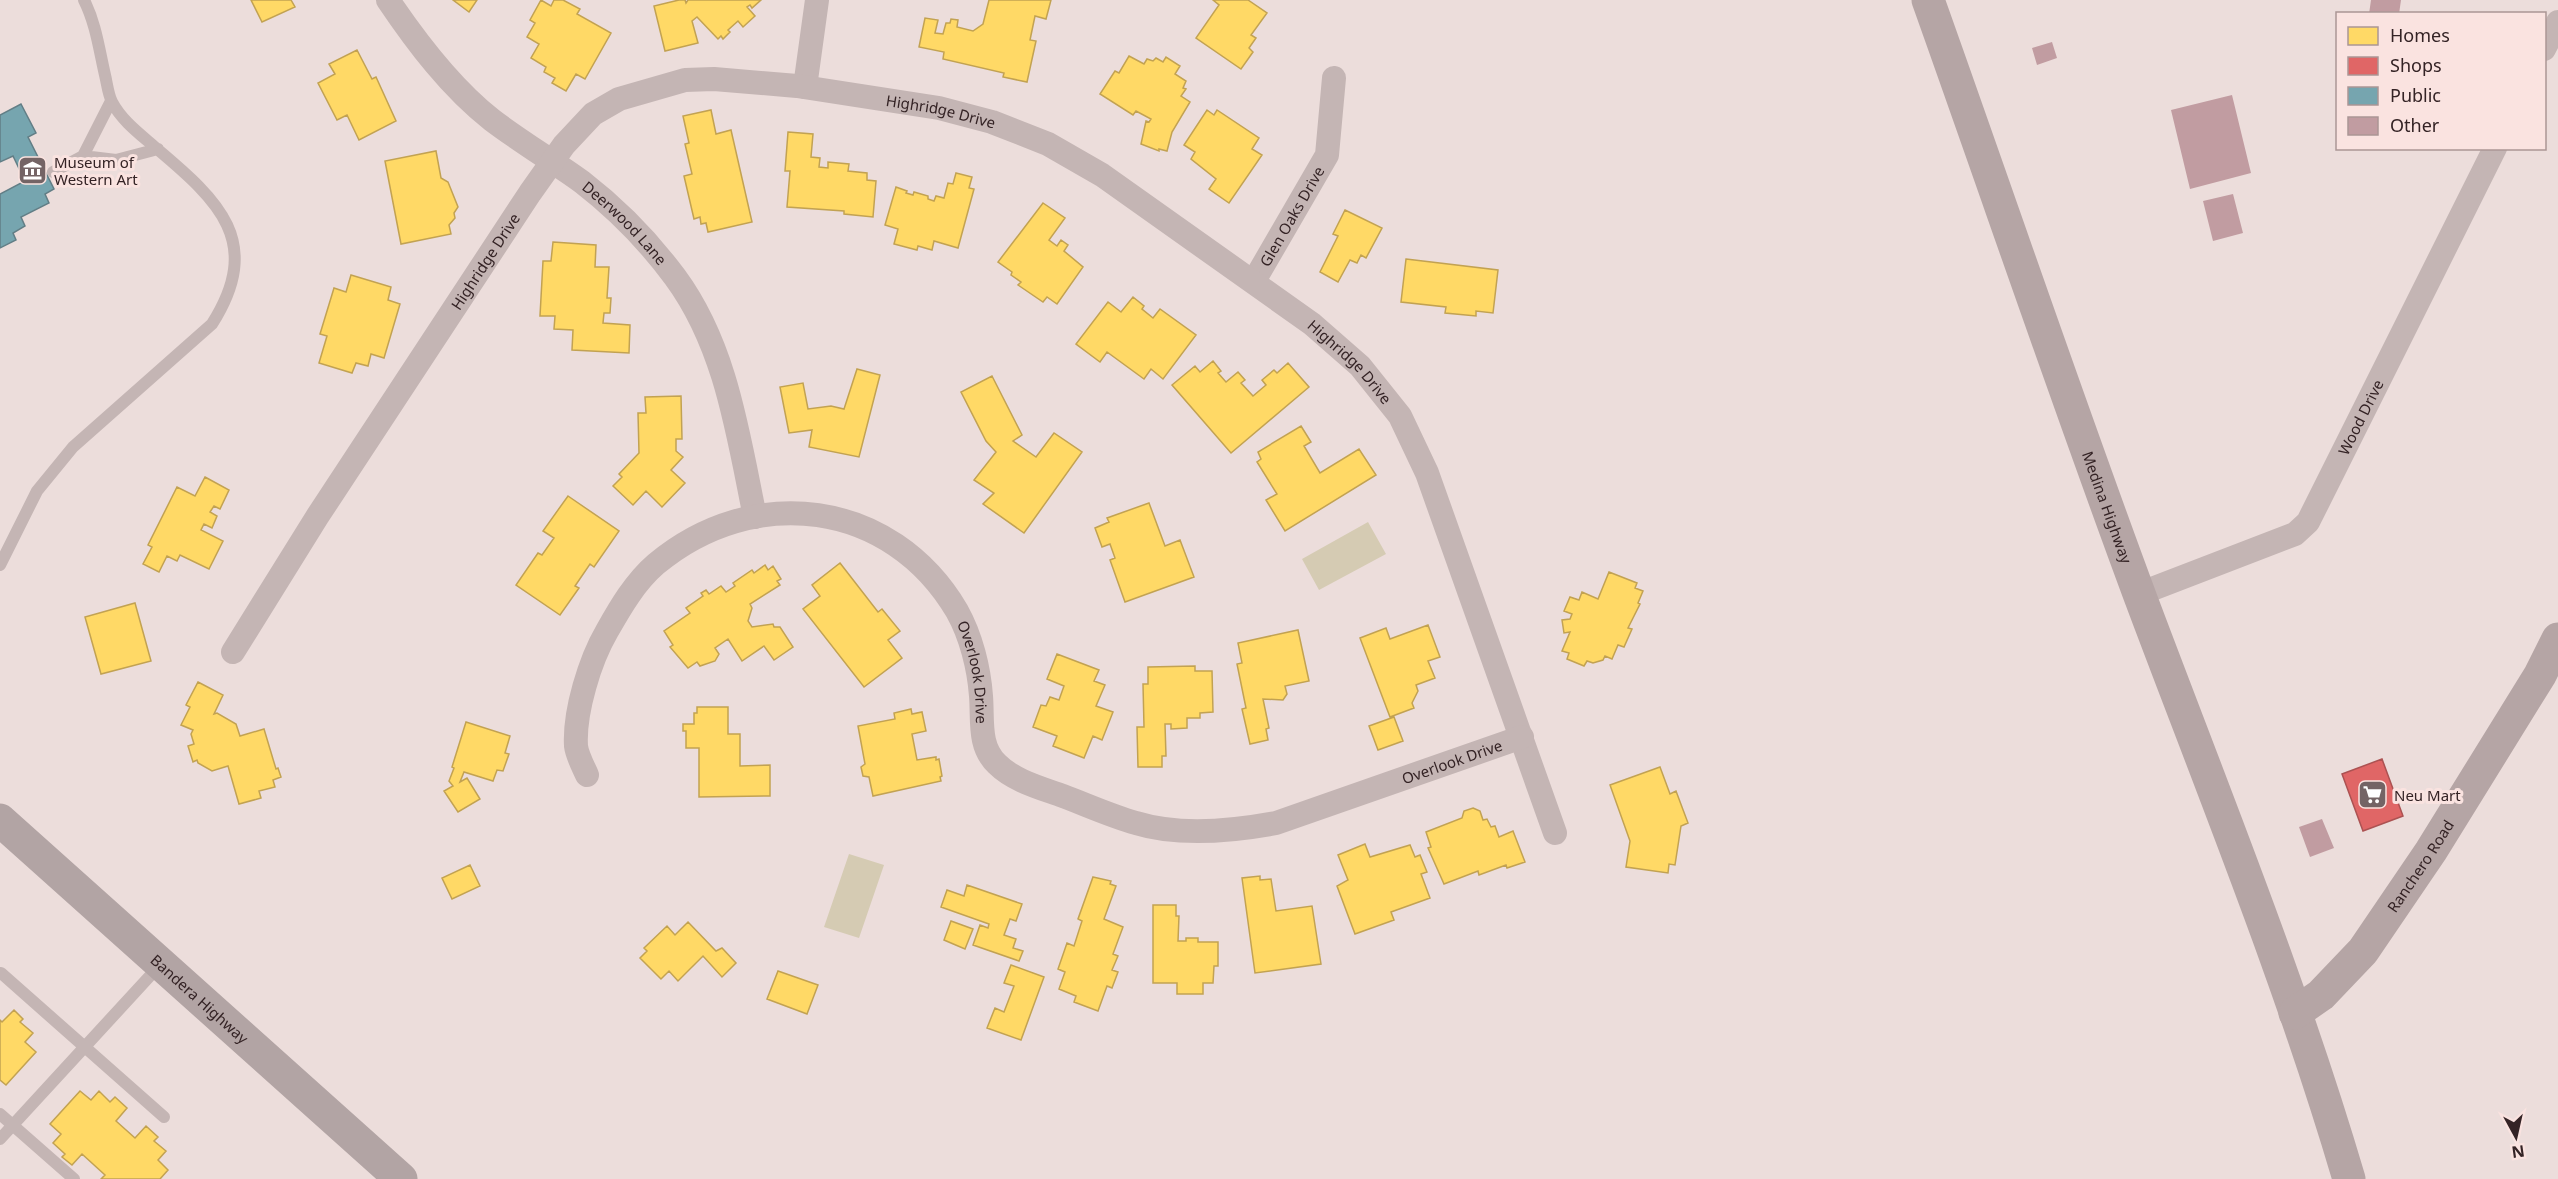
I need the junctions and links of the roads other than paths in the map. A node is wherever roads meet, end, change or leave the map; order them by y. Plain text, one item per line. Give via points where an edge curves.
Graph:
1 (84, 0) edge
2 (388, 0) edge
3 (817, 0) edge
4 (1928, 0) edge
5 (2558, 22) edge
6 (2546, 45) edge
7 (1334, 78) dead end
8 (805, 87) junction
9 (111, 100) junction
10 (158, 149) junction
11 (2494, 150) edge
12 (83, 156) junction
13 (552, 162) junction
14 (53, 172) dead end
15 (1254, 281) junction
16 (755, 517) junction
17 (0, 565) edge
18 (2139, 594) junction
19 (2558, 639) edge
20 (233, 652) dead end
21 (1522, 737) junction
22 (587, 775) dead end
23 (0, 820) edge
24 (1556, 833) dead end
25 (161, 964) junction
26 (1, 973) edge
27 (2295, 1013) junction
28 (85, 1047) junction
29 (0, 1114) edge
30 (164, 1117) dead end
31 (13, 1125) junction
32 (0, 1139) edge
33 (74, 1179) edge
34 (401, 1179) edge
35 (2349, 1179) edge

1 - 9 lane via 94,20
2 - 13 street, Deerwood Lane via 448,78 491,119
3 - 8 street
4 - 18 main road, Medina Highway
5 - 6 street
7 - 15 street, Glen Oaks Drive via 1327,155
8 - 13 street, Highridge Drive via 714,79 656,87 619,99 593,114
8 - 15 street, Highridge Drive via 939,108 992,122 1048,144 1110,181
9 - 10 lane via 129,125
9 - 12 lane
10 - 12 lane via 116,160
10 - 17 lane via 219,207 231,232 236,257 225,305 212,324 73,447 37,491
11 - 18 street, Wood Drive via 2308,522 2295,534
12 - 14 lane
13 - 16 street, Deerwood Lane via 583,183 643,238 676,278 702,322 734,411
13 - 20 street, Highridge Drive via 317,517
15 - 21 street, Highridge Drive via 1360,366 1400,416 1427,473
16 - 21 street, Overlook Drive via 802,512 852,521 895,543 930,574 957,612 974,653 987,752 998,765 1022,781 1138,824 1233,831 1276,823
16 - 22 street, Overlook Drive via 699,536 655,565 622,604 600,642 578,718 576,748
18 - 27 main road, Medina Highway
19 - 27 main road, Ranchero Road via 2540,675 2431,851 2363,951 2321,995
21 - 24 street, Highridge Drive
23 - 25 main road, Bandera Highway
25 - 28 lane
25 - 34 main road, Bandera Highway
26 - 28 lane
27 - 35 main road, Medina Highway
28 - 30 lane
28 - 31 lane
29 - 31 lane
31 - 32 lane
31 - 33 lane

